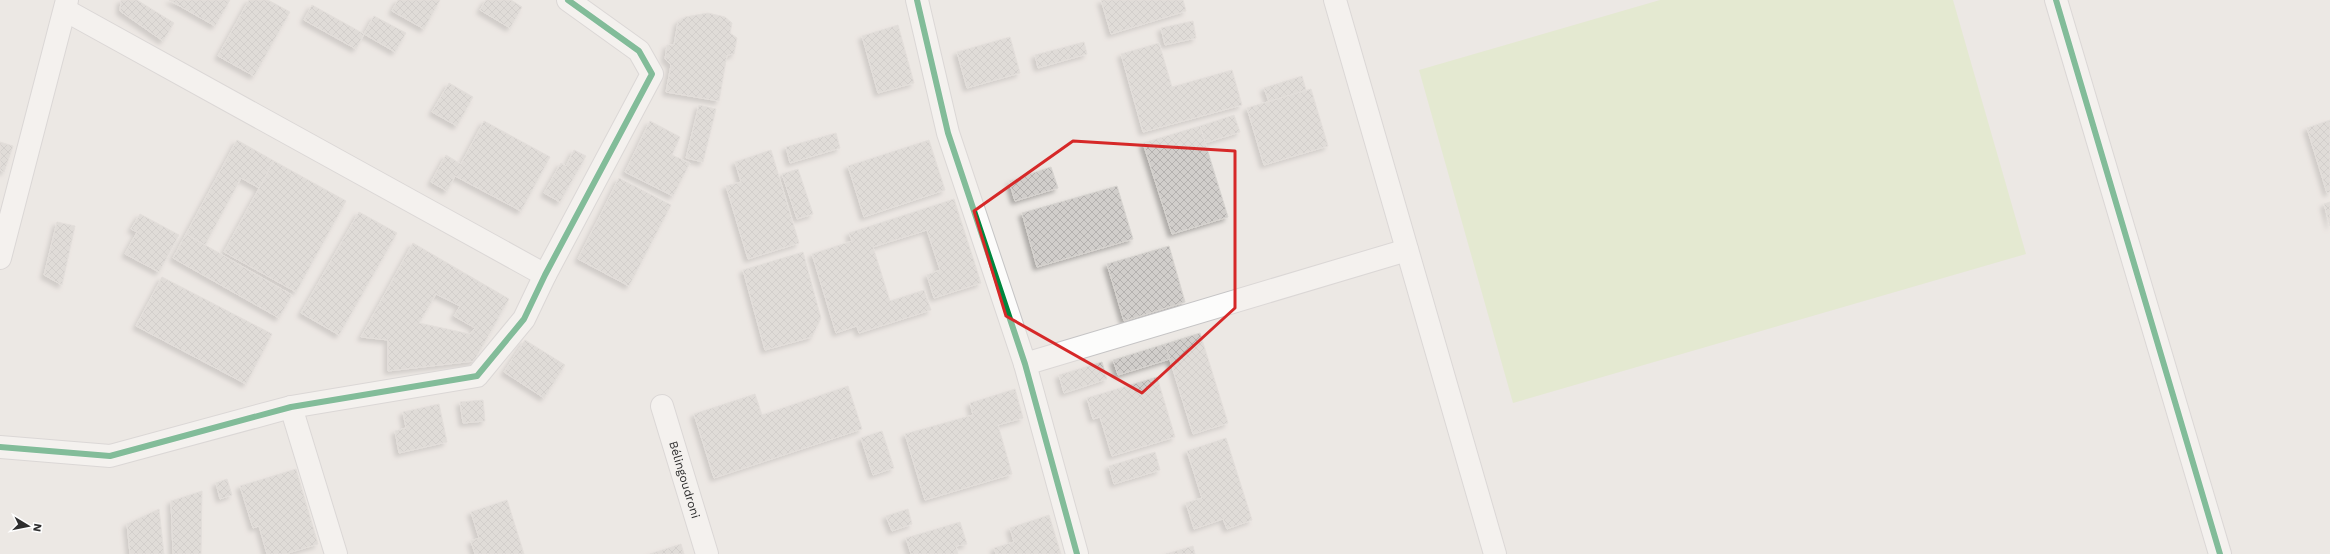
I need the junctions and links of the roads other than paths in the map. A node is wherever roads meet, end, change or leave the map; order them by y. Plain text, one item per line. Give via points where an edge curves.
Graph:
1 (568, 0) edge
2 (917, 0) edge
3 (1335, 0) edge
4 (2056, 0) edge
5 (66, 5) edge
6 (1407, 250) junction
7 (0, 258) edge
8 (544, 275) junction
9 (1025, 364) junction
10 (662, 406) dead end
11 (291, 408) junction
12 (0, 447) edge
13 (336, 554) edge
14 (707, 554) edge
15 (1077, 554) edge
16 (1495, 554) edge
17 (2220, 554) edge

1 - 8 street via 639,51 652,74
2 - 9 street via 948,133
3 - 6 street
4 - 17 street
5 - 7 street
5 - 8 street
6 - 9 street
6 - 16 street
8 - 11 street via 524,319 476,376
9 - 15 street
10 - 14 street, Bélingoudroni
11 - 12 street via 110,456
11 - 13 street

